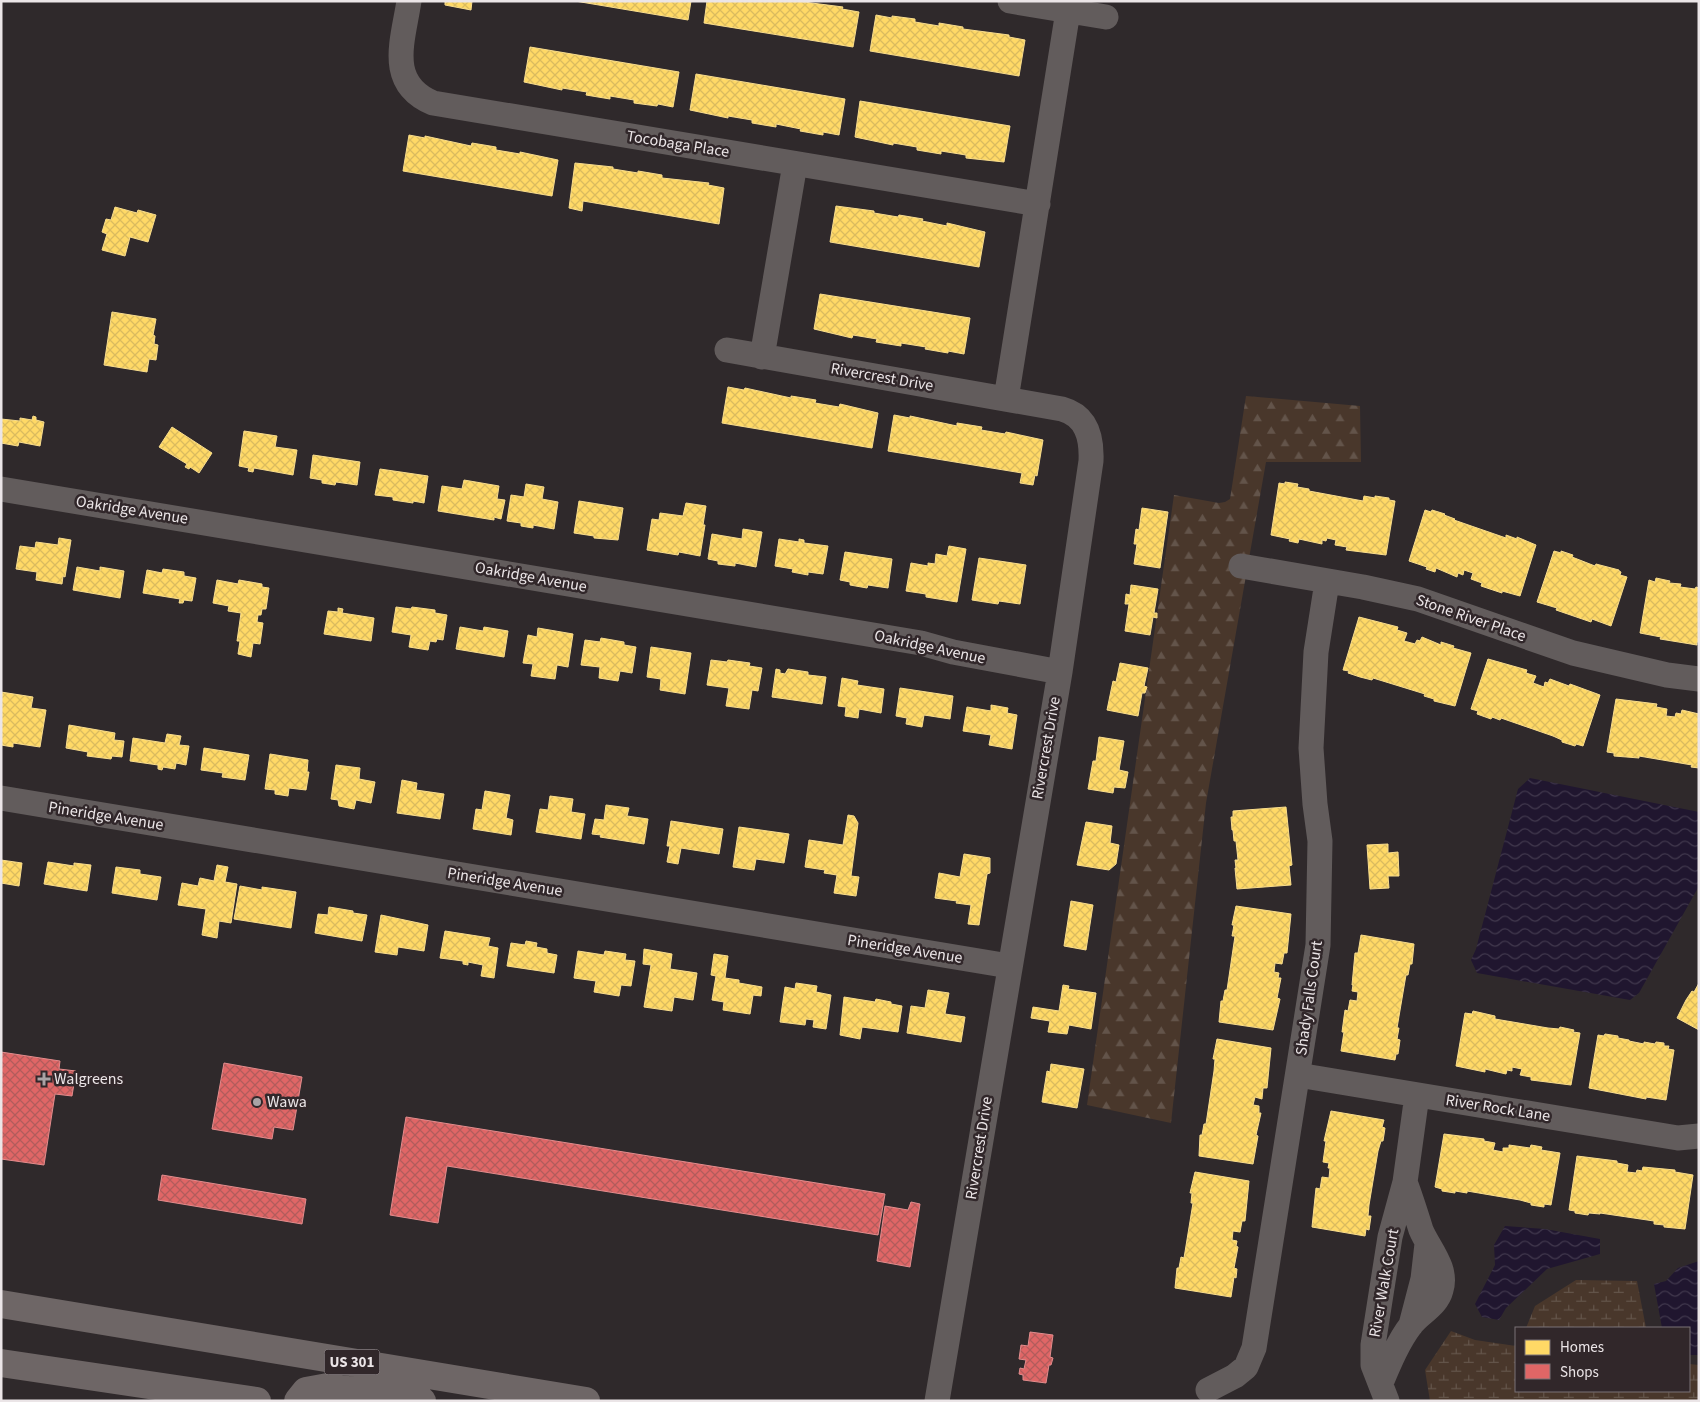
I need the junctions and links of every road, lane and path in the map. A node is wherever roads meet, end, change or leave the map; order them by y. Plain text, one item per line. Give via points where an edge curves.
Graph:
1 (409, 1) edge
2 (1010, 1) edge
3 (1068, 11) junction
4 (1106, 17) dead end
5 (795, 164) junction
6 (1038, 204) junction
7 (727, 350) dead end
8 (762, 357) junction
9 (1006, 399) junction
10 (1, 489) edge
11 (1241, 566) dead end
12 (1327, 582) junction
13 (1060, 672) junction
14 (1699, 679) edge
15 (1, 798) edge
16 (1009, 966) junction
17 (1298, 1075) junction
18 (1417, 1095) junction
19 (1699, 1136) edge
20 (1405, 1182) junction
21 (1427, 1252) junction
22 (1386, 1262) junction
23 (1, 1304) edge
24 (1, 1363) edge
25 (1208, 1390) dead end
26 (1384, 1392) edge
27 (257, 1401) edge
28 (298, 1401) edge
29 (422, 1401) edge
30 (586, 1401) edge
31 (937, 1401) edge

1 - 5 street, Tocobaga Place via 401,70 412,90 422,98 449,106
2 - 3 street
3 - 4 street
3 - 6 street
5 - 6 street, Tocobaga Place
5 - 8 street
6 - 9 street
7 - 8 street, Rivercrest Drive
8 - 9 street, Rivercrest Drive
9 - 13 street, Rivercrest Drive via 1070,411 1090,434 1091,461
10 - 13 street, Oakridge Avenue via 921,643
11 - 12 street, Stone River Place
12 - 14 street, Stone River Place via 1418,599 1573,653 1667,675
12 - 17 street, Shady Falls Court via 1316,652 1311,748 1320,841 1318,946
13 - 16 street, Rivercrest Drive
15 - 16 street, Pineridge Avenue
16 - 31 street, Rivercrest Drive
17 - 18 street, River Rock Lane
17 - 25 street, Shady Falls Court via 1254,1348 1246,1366
18 - 19 street, River Rock Lane via 1678,1138
18 - 20 street, River Walk Court
20 - 21 street, River Walk Court
20 - 22 street, River Walk Court
21 - 22 street
21 - 26 street, River Walk Court via 1436,1256 1441,1268 1441,1292 1411,1325 1390,1360
22 - 26 street, River Walk Court via 1373,1345 1373,1365
23 - 30 main road, US 301
24 - 27 main road
28 - 29 main road via 306,1391 328,1387

